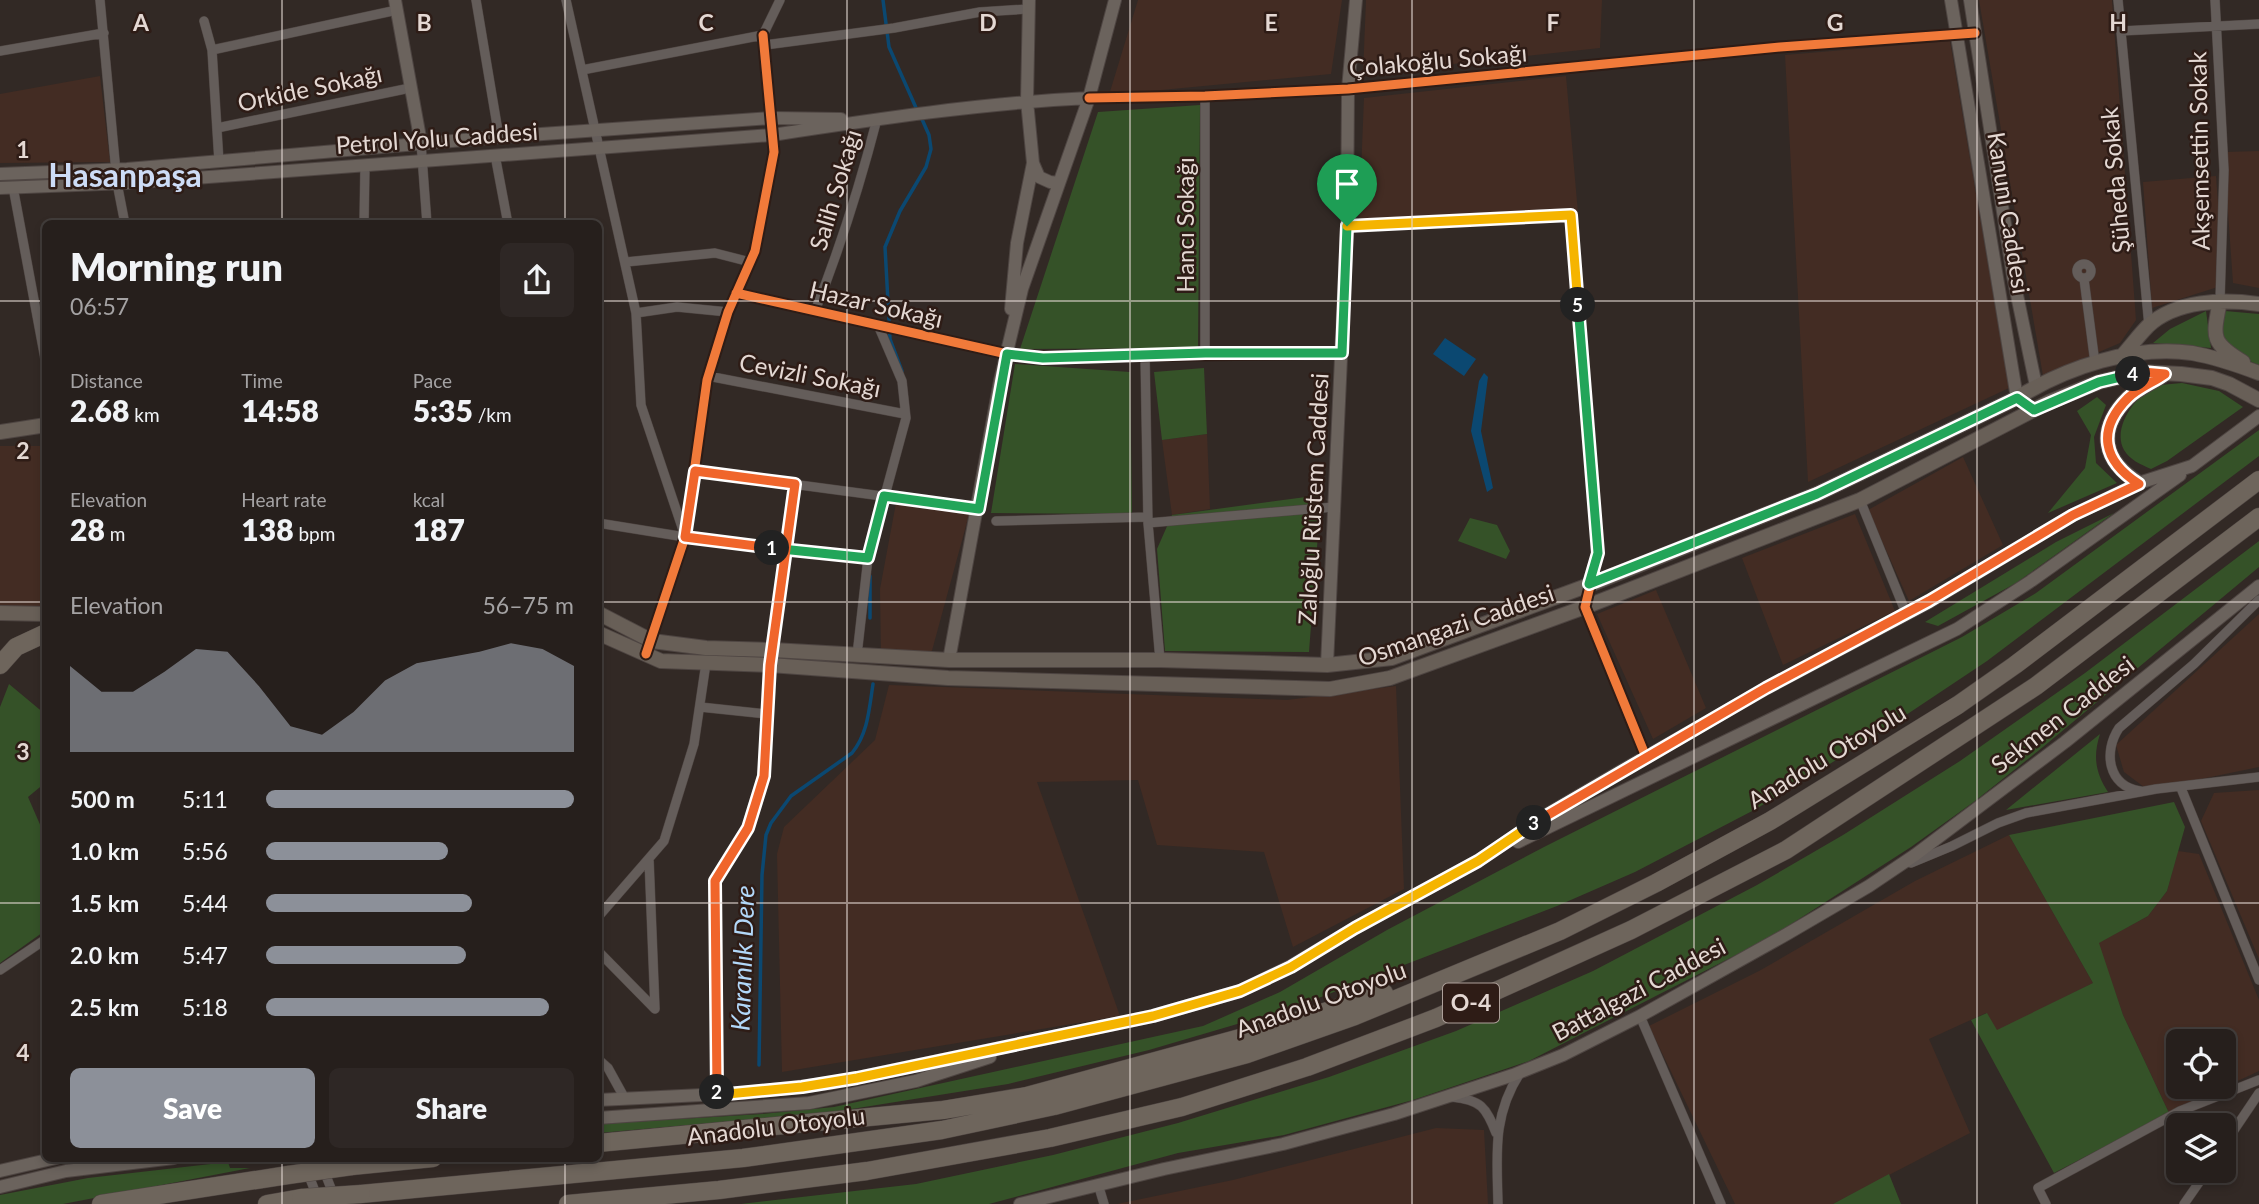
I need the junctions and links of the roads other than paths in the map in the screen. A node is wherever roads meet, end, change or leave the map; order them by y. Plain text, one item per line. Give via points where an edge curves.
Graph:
1 (100, 0) edge
2 (476, 0) edge
3 (566, 0) edge
4 (780, 0) edge
5 (978, 0) edge
6 (1115, 0) edge
7 (1356, 0) edge
8 (1951, 0) edge
9 (1970, 0) edge
10 (2118, 0) edge
11 (2216, 0) edge
12 (1029, 4) edge
13 (396, 5) edge
14 (980, 12) junction
15 (204, 22) dead end
16 (2259, 24) edge
17 (2218, 25) junction
18 (2121, 31) junction
19 (104, 33) junction
20 (1975, 33) junction
21 (1957, 34) junction
22 (764, 40) junction
23 (212, 50) junction
24 (0, 51) edge
25 (582, 70) junction
26 (410, 88) junction
27 (1348, 89) junction
28 (1205, 96) junction
29 (1089, 98) junction
30 (1027, 101) junction
31 (1007, 103) junction
32 (771, 118) junction
33 (1030, 118) junction
34 (877, 119) junction
35 (217, 128) junction
36 (595, 131) junction
37 (772, 135) junction
38 (499, 137) junction
39 (421, 143) junction
40 (599, 149) junction
41 (495, 155) junction
42 (422, 161) junction
43 (219, 162) junction
44 (1033, 163) junction
45 (365, 165) junction
46 (116, 169) junction
47 (0, 174) edge
48 (117, 183) junction
49 (1059, 183) junction
50 (7, 187) edge
51 (124, 220) edge
52 (364, 220) edge
53 (428, 220) edge
54 (507, 220) edge
55 (1347, 226) junction
56 (626, 262) junction
57 (750, 262) junction
58 (2084, 279) dead end
59 (736, 293) junction
60 (2220, 301) junction
61 (2259, 304) edge
62 (815, 311) junction
63 (728, 312) junction
64 (636, 313) junction
65 (880, 325) junction
66 (2149, 326) junction
67 (42, 346) edge
68 (1205, 353) junction
69 (1342, 353) junction
70 (1007, 354) junction
71 (1145, 355) junction
72 (2122, 356) junction
73 (2095, 363) junction
74 (2259, 372) edge
75 (2165, 374) junction
76 (708, 376) junction
77 (2036, 386) junction
78 (2017, 398) junction
79 (2259, 400) edge
80 (2034, 410) junction
81 (905, 414) junction
82 (2259, 416) edge
83 (42, 426) edge
84 (0, 432) edge
85 (2192, 467) junction
86 (695, 471) junction
87 (2259, 480) edge
88 (795, 484) junction
89 (2139, 484) junction
90 (884, 496) junction
91 (1860, 500) junction
92 (1334, 508) junction
93 (979, 509) junction
94 (2259, 517) edge
95 (1148, 520) junction
96 (996, 521) dead end
97 (602, 524) edge
98 (685, 537) junction
99 (786, 550) junction
100 (868, 558) junction
101 (1589, 584) junction
102 (2259, 586) edge
103 (2259, 600) edge
104 (1585, 607) junction
105 (0, 613) edge
106 (1906, 613) junction
107 (42, 614) edge
108 (602, 615) edge
109 (42, 634) edge
110 (602, 634) edge
111 (649, 647) junction
112 (773, 650) junction
113 (706, 655) junction
114 (856, 655) junction
115 (949, 660) junction
116 (1160, 660) junction
117 (0, 665) edge
118 (770, 665) junction
119 (1327, 665) junction
120 (948, 678) junction
121 (700, 707) junction
122 (767, 714) junction
123 (1646, 757) junction
124 (2259, 777) edge
125 (2181, 788) junction
126 (2156, 789) junction
127 (649, 859) junction
128 (1478, 861) junction
129 (1889, 872) junction
130 (602, 912) edge
131 (42, 943) edge
132 (602, 955) edge
133 (1504, 955) junction
134 (0, 970) edge
135 (2259, 980) edge
136 (1640, 1016) junction
137 (1050, 1037) junction
138 (602, 1063) edge
139 (1520, 1073) junction
140 (2259, 1080) edge
141 (2259, 1093) edge
142 (717, 1095) junction
143 (624, 1097) junction
144 (1448, 1097) junction
145 (602, 1100) edge
146 (602, 1118) edge
147 (2236, 1127) edge
148 (1497, 1135) junction
149 (602, 1143) edge
150 (42, 1161) edge
151 (141, 1162) edge
152 (304, 1162) edge
153 (321, 1162) edge
154 (392, 1162) edge
155 (0, 1171) edge
156 (2199, 1183) edge
157 (1098, 1184) junction
158 (0, 1187) edge
159 (101, 1204) edge
160 (267, 1204) edge
161 (320, 1204) edge
162 (337, 1204) edge
163 (568, 1204) edge
164 (1020, 1204) edge
165 (1104, 1204) edge
166 (1498, 1204) edge
167 (1721, 1204) edge
168 (2046, 1204) edge
169 (2184, 1204) edge

1 - 19 street
2 - 38 street
3 - 25 street
4 - 22 street
5 - 14 street
6 - 29 main road
7 - 27 main road, Zaloğlu Rüstem Caddesi
8 - 21 main road, Kanuni Caddesi
9 - 20 main road, Kanuni Caddesi
10 - 18 street, Şüheda Sokak
11 - 17 street, Akşemsettin Sokak
12 - 14 street
12 - 30 main road
13 - 23 street
13 - 26 main road
14 - 22 street via 881,30
15 - 23 street
16 - 17 street
17 - 18 street
17 - 60 street, Akşemsettin Sokak via 2224,170
18 - 66 street, Şüheda Sokak
19 - 24 street
19 - 46 street
20 - 21 main road
20 - 77 main road, Kanuni Caddesi via 2013,276
21 - 27 street, Çolakoğlu Sokağı
21 - 78 main road, Kanuni Caddesi
22 - 25 street
22 - 32 street
23 - 35 street
25 - 36 street
26 - 35 street, Orkide Sokağı
26 - 39 main road
27 - 28 street, Çolakoğlu Sokağı
27 - 55 main road, Zaloğlu Rüstem Caddesi
28 - 29 street, Çolakoğlu Sokağı
28 - 68 street, Hancı Sokağı
29 - 30 main road, Petrol Yolu Caddesi
29 - 49 main road
30 - 31 main road, Petrol Yolu Caddesi
30 - 33 main road
31 - 33 main road
31 - 34 main road, Petrol Yolu Caddesi
32 - 34 main road, Petrol Yolu Caddesi
32 - 36 main road, Petrol Yolu Caddesi
32 - 37 street
33 - 44 main road
34 - 37 main road, Petrol Yolu Caddesi
34 - 62 street, Salih Sokağı via 839,251
35 - 43 street
36 - 38 main road, Petrol Yolu Caddesi
36 - 40 street
37 - 40 main road, Petrol Yolu Caddesi
37 - 57 street via 774,152
38 - 39 main road, Petrol Yolu Caddesi
39 - 42 street
39 - 43 main road, Petrol Yolu Caddesi
40 - 41 main road, Petrol Yolu Caddesi
40 - 56 street
41 - 42 main road, Petrol Yolu Caddesi
41 - 54 street
42 - 45 main road, Petrol Yolu Caddesi
42 - 53 street
43 - 46 main road, Petrol Yolu Caddesi
44 - 49 main road via 1039,177
44 - 70 main road via 1017,243
45 - 48 main road, Petrol Yolu Caddesi
45 - 52 street
46 - 47 main road, Petrol Yolu Caddesi
46 - 48 street
48 - 50 main road, Petrol Yolu Caddesi
48 - 51 street
49 - 70 main road via 1023,289
50 - 67 street
55 - 69 main road, Zaloğlu Rüstem Caddesi
55 - 101 street via 1571,215 1598,553
56 - 57 street via 715,253
56 - 64 street
57 - 59 street
58 - 73 street
59 - 62 street, Hazar Sokağı
59 - 63 street
60 - 61 main road
60 - 66 main road via 2171,311
60 - 74 main road via 2215,334 2221,349
62 - 65 street, Hazar Sokağı
63 - 64 street via 677,307
63 - 76 street
64 - 98 street via 640,405
65 - 70 street, Hazar Sokağı
65 - 81 street via 902,381
66 - 72 main road
68 - 69 street, Hazar Sokağı
68 - 71 street, Hazar Sokağı
69 - 92 main road, Zaloğlu Rüstem Caddesi
70 - 71 street, Hazar Sokağı via 1043,358
70 - 93 main road
71 - 95 street
72 - 73 main road, Osmangazi Caddesi
72 - 74 main road, Osmangazi Caddesi via 2193,353
73 - 77 main road, Osmangazi Caddesi
75 - 79 main road, Osmangazi Caddesi via 2212,378
75 - 80 main road, Osmangazi Caddesi via 2143,372 2099,382
75 - 89 main road via 2128,398 2108,438 2112,461
76 - 81 street, Cevizli Sokağı
76 - 86 street
77 - 78 main road, Osmangazi Caddesi
77 - 80 main road
78 - 80 main road
78 - 101 main road, Osmangazi Caddesi via 1817,494
80 - 91 main road, Osmangazi Caddesi
81 - 90 street
82 - 85 main road
83 - 84 main road
85 - 89 main road
85 - 128 main road via 1958,629
86 - 88 street
86 - 98 street
87 - 133 highway, Anadolu Otoyolu / O-4 via 2015,665 1909,737 1656,883
88 - 90 street
88 - 99 street
89 - 106 main road via 2073,515
90 - 93 street
90 - 100 street
91 - 104 main road, Osmangazi Caddesi
91 - 106 street
92 - 95 street
92 - 119 main road, Zaloğlu Rüstem Caddesi
93 - 115 main road
94 - 163 highway, O-4 via 2036,686 1786,850 1631,930 1436,1018 1307,1067 1182,1107 1050,1138 867,1171
95 - 96 street
95 - 116 street
97 - 98 street
98 - 99 street
98 - 111 street
99 - 100 street
99 - 112 street
100 - 114 street
101 - 104 street
101 - 119 main road, Osmangazi Caddesi via 1392,659
102 - 129 main road, Sekmen Caddesi via 2065,742
103 - 126 street via 2111,739 2109,764 2124,785 2137,792
104 - 120 main road, Osmangazi Caddesi via 1390,678 1330,689
104 - 123 street
105 - 107 main road
106 - 123 main road
108 - 111 main road
109 - 117 highway via 16,647
110 - 111 main road
111 - 113 main road
112 - 113 main road, Osmangazi Caddesi
112 - 114 main road, Osmangazi Caddesi
112 - 118 main road
113 - 118 main road, Osmangazi Caddesi
113 - 121 street
114 - 115 main road, Osmangazi Caddesi
115 - 116 main road, Osmangazi Caddesi
115 - 120 main road
116 - 119 main road, Osmangazi Caddesi
118 - 120 main road, Osmangazi Caddesi
118 - 122 street
121 - 122 street
121 - 127 street via 694,744 664,841
122 - 142 street via 764,776 748,828 715,881
123 - 128 main road
124 - 125 street, Battalgazi Caddesi
125 - 126 street, Battalgazi Caddesi
125 - 135 street
126 - 129 street, Battalgazi Caddesi via 2011,817
127 - 130 street
127 - 132 street via 656,1009
128 - 137 main road via 1240,991 1184,1009
129 - 136 main road, Battalgazi Caddesi
131 - 134 street
133 - 149 highway via 1255,1034 1027,1096 930,1112
133 - 160 highway, Anadolu Otoyolu / O-4, bridge via 1247,1054 1054,1106 942,1130 743,1158
136 - 139 main road, Battalgazi Caddesi
136 - 167 street
137 - 142 main road via 832,1083
137 - 146 main road via 916,1081 809,1102
138 - 143 street
139 - 144 main road, Battalgazi Caddesi
139 - 148 street via 1507,1097
140 - 168 street via 2180,1111 2038,1188
141 - 147 street
142 - 143 main road
143 - 145 main road
144 - 148 street via 1465,1098 1484,1108
144 - 157 main road, Battalgazi Caddesi via 1283,1144
148 - 166 street
150 - 155 main road
151 - 158 main road via 66,1171
152 - 161 street
153 - 162 street
154 - 159 highway, bridge
156 - 169 street
157 - 164 main road, Battalgazi Caddesi
157 - 165 street

